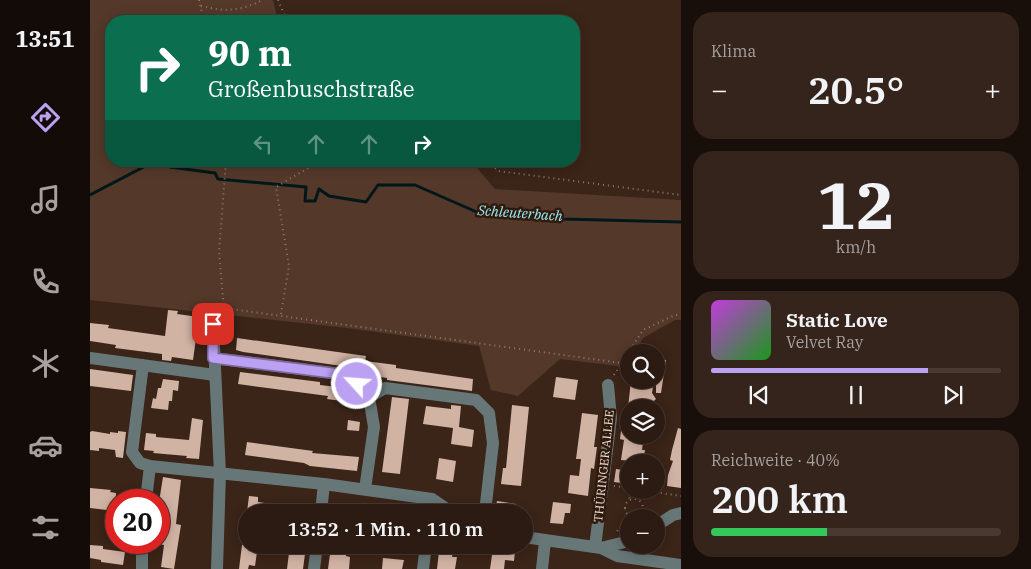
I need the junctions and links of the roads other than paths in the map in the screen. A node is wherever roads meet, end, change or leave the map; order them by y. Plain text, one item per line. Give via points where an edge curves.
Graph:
1 (213, 324) road end
2 (90, 358) edge
3 (213, 358) junction
4 (143, 366) junction
5 (214, 375) junction
6 (608, 385) road end
7 (369, 397) junction
8 (150, 466) junction
9 (220, 474) junction
10 (324, 484) junction
11 (147, 489) edge
12 (365, 489) junction
13 (432, 498) junction
14 (322, 504) edge
15 (431, 504) edge
16 (440, 504) edge
17 (486, 504) edge
18 (681, 513) edge
19 (665, 520) edge
20 (533, 539) edge
21 (545, 541) junction
22 (620, 543) edge
23 (598, 548) junction
24 (142, 554) edge
25 (316, 554) edge
26 (425, 554) edge
27 (681, 565) edge
28 (142, 569) edge
29 (217, 569) edge
30 (314, 569) edge
31 (424, 569) edge
32 (542, 569) edge

1 - 3 street
2 - 4 street
3 - 5 street
3 - 7 street via 340,374 357,384
4 - 5 street
4 - 8 street via 132,452 140,463
5 - 9 street
6 - 23 street, THÜRINGER ALLEE via 611,418
7 - 12 street via 374,426
7 - 17 street via 385,388 476,400 489,413 493,443
8 - 9 street
8 - 11 street
9 - 10 street
9 - 29 street
10 - 12 street
10 - 14 street
12 - 13 street
13 - 15 street
13 - 16 street
18 - 19 street
20 - 21 street
21 - 23 street
21 - 32 street
22 - 23 street
23 - 27 street via 617,556
24 - 28 street
25 - 30 street
26 - 31 street

